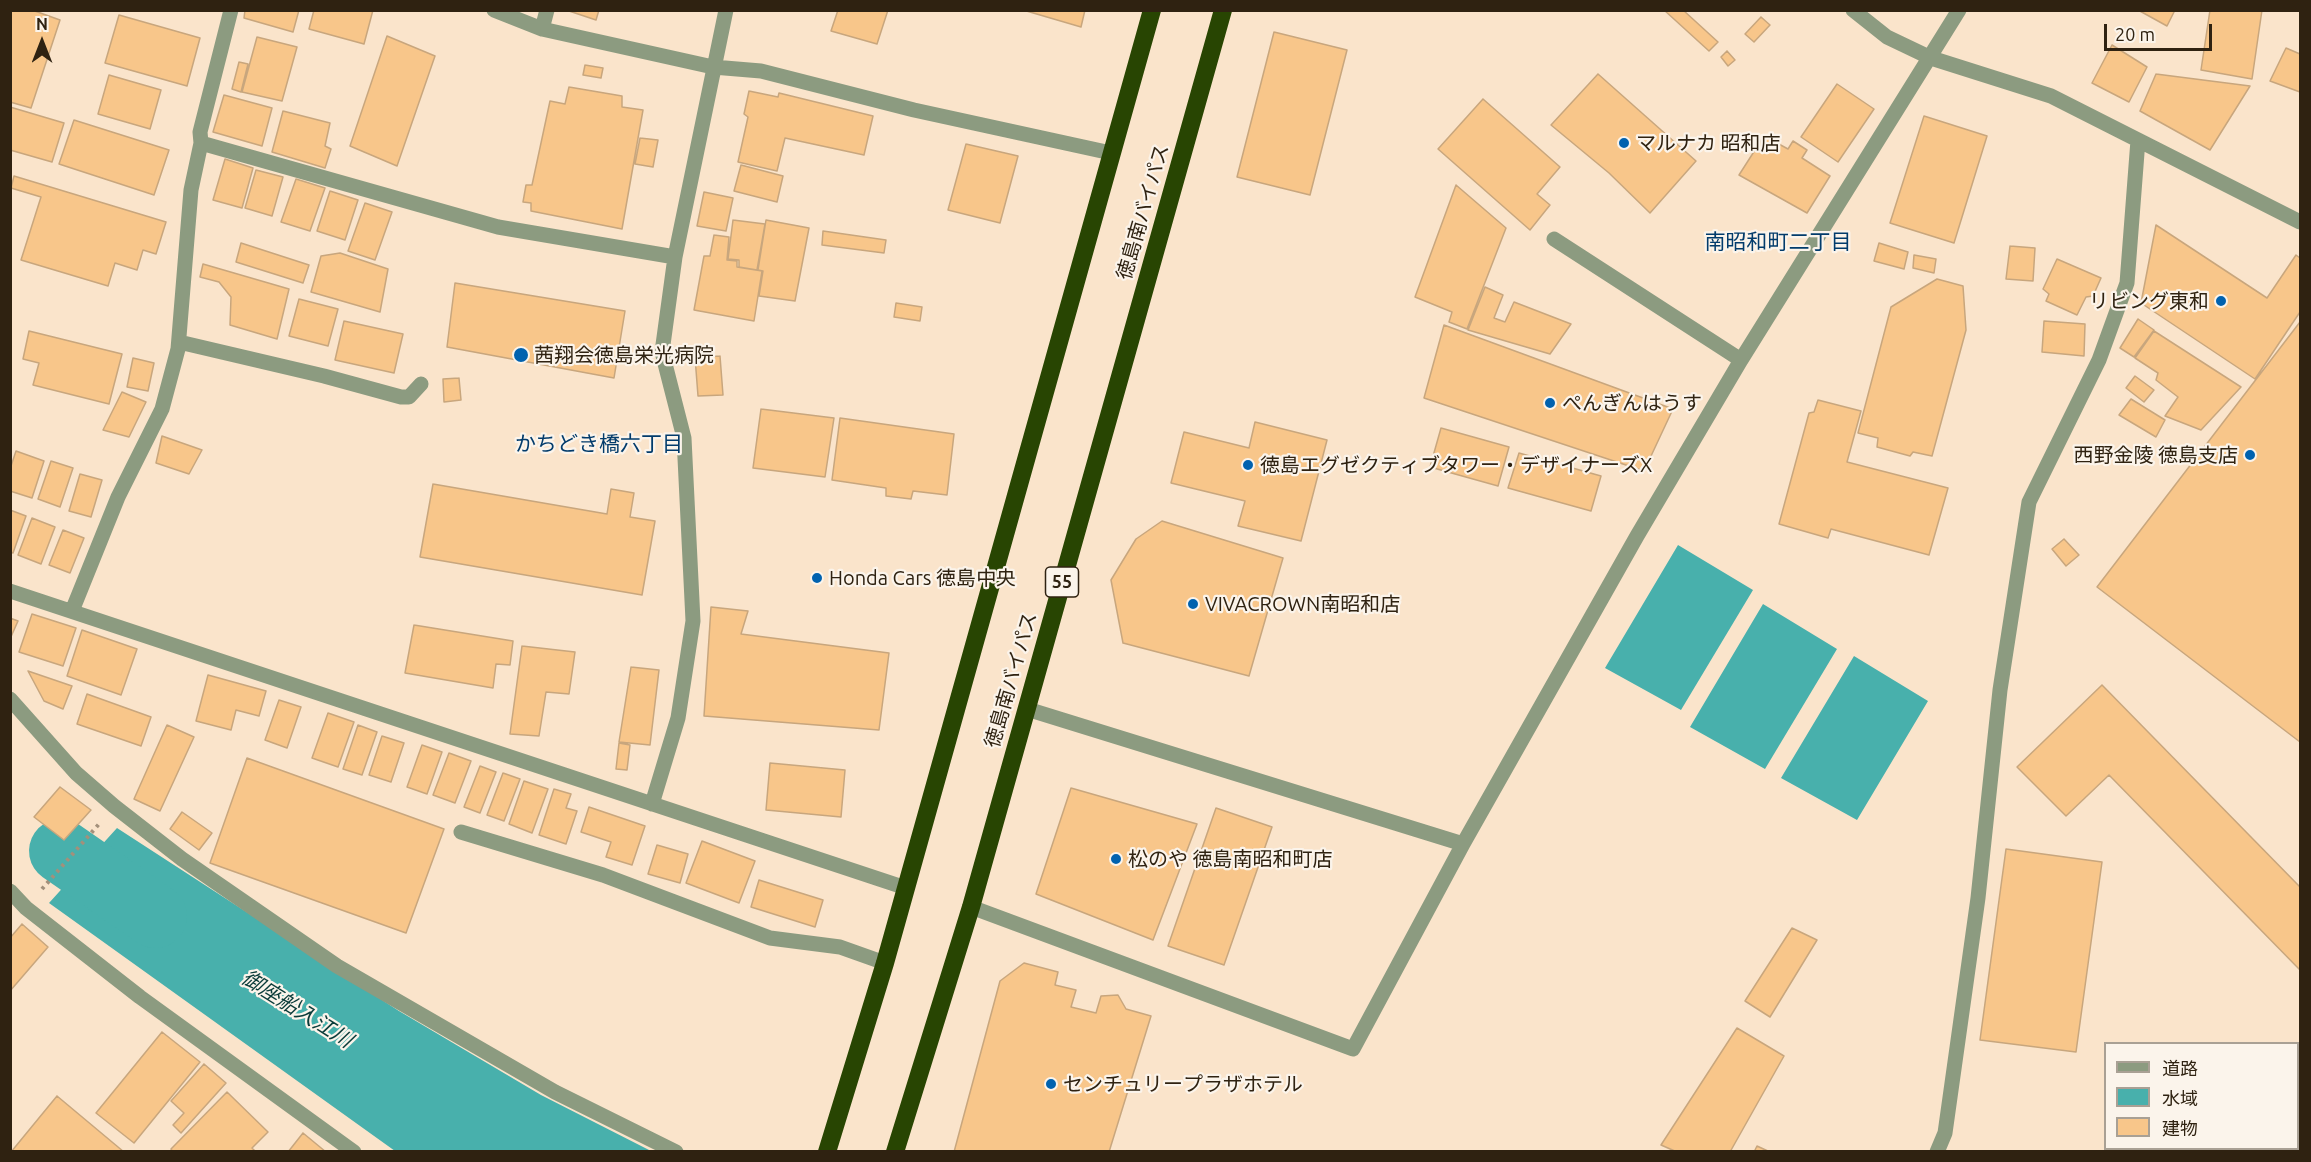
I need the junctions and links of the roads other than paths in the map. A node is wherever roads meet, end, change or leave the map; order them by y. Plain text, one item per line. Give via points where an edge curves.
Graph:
1 (231, 10) edge
2 (494, 10) edge
3 (547, 10) edge
4 (726, 10) edge
5 (1152, 10) edge
6 (1223, 10) edge
7 (1853, 10) edge
8 (1959, 10) edge
9 (542, 29) junction
10 (1931, 58) junction
11 (713, 67) junction
12 (2138, 140) junction
13 (201, 142) junction
14 (1111, 153) junction
15 (2301, 222) edge
16 (1554, 239) dead end
17 (675, 257) junction
18 (179, 342) junction
19 (1741, 360) junction
20 (421, 384) dead end
21 (10, 591) edge
22 (72, 611) junction
23 (10, 699) edge
24 (1027, 709) junction
25 (652, 804) junction
26 (461, 832) dead end
27 (1463, 843) junction
28 (906, 888) junction
29 (10, 891) edge
30 (971, 907) junction
31 (885, 963) junction
32 (354, 1152) edge
33 (676, 1152) edge
34 (827, 1152) edge
35 (895, 1152) edge
36 (1937, 1152) edge

1 - 13 street via 200,132
2 - 9 street
3 - 9 street
4 - 11 street
5 - 14 highway
6 - 24 highway, 徳島南バイパス / 55
7 - 10 street via 1887,37
8 - 10 street
9 - 11 street
10 - 12 street via 2051,96
10 - 19 street
11 - 14 street via 760,71
11 - 17 street
12 - 15 street
12 - 36 street via 2127,283 2099,360 2029,502 2000,690 1978,898 1949,1110
13 - 17 street via 498,227
13 - 18 street via 191,190
14 - 28 highway
16 - 19 street
17 - 25 street via 662,352 684,438 693,621 678,718
18 - 20 street via 401,397 409,397
18 - 22 street via 162,409 118,497
19 - 27 street
21 - 22 street
22 - 25 street
23 - 33 street via 76,773 114,806 182,859 337,966 555,1092
24 - 27 street
24 - 30 highway, 徳島南バイパス / 55
25 - 28 street
26 - 31 street via 603,875 770,938 840,947
27 - 30 street via 1353,1049
28 - 31 highway
29 - 32 street via 26,908 140,997
30 - 35 highway, 徳島南バイパス / 55
31 - 34 highway

